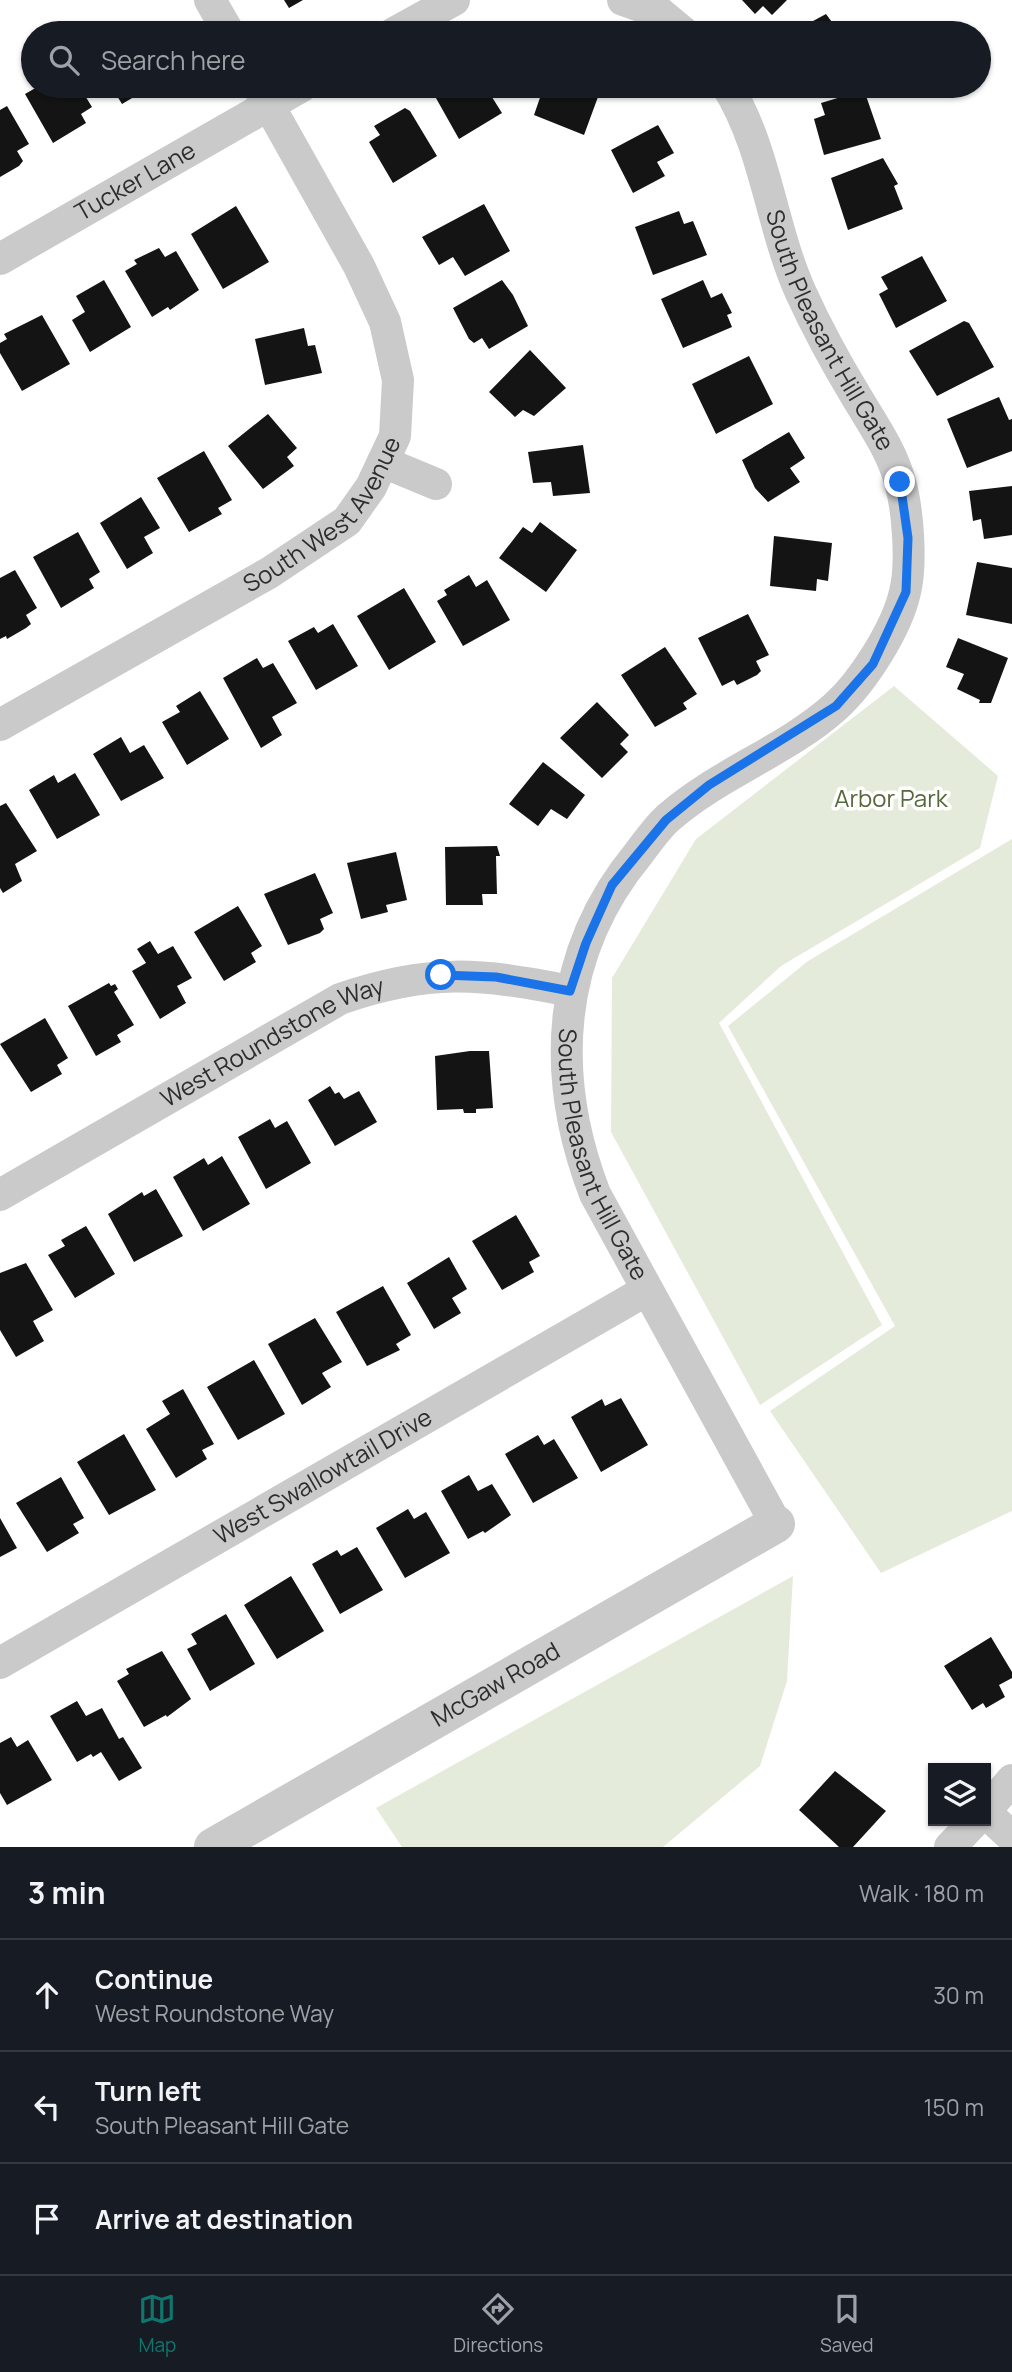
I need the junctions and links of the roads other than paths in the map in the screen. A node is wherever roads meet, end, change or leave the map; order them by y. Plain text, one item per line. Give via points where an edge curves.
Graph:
1 (210, 0) edge
2 (454, 0) edge
3 (624, 0) edge
4 (222, 21) edge
5 (416, 21) edge
6 (670, 21) edge
7 (258, 98) edge
8 (265, 98) edge
9 (732, 98) edge
10 (0, 259) edge
11 (383, 462) junction
12 (436, 484) dead end
13 (0, 725) edge
14 (570, 991) junction
15 (0, 1195) edge
16 (647, 1290) junction
17 (776, 1524) joint
18 (0, 1663) edge
19 (1012, 1780) edge
20 (991, 1805) edge
21 (991, 1816) edge
22 (970, 1826) edge
23 (1012, 1837) edge
24 (213, 1847) edge
25 (950, 1847) edge

1 - 4 street
2 - 5 street
3 - 6 street
7 - 10 street, Tucker Lane
8 - 11 street, South West Avenue via 386,322 398,380 396,436
9 - 14 street, South Pleasant Hill Gate via 759,160 800,292 884,444 900,482 908,538 906,592 873,664 836,706 709,785 666,820 612,885
11 - 12 street
11 - 13 street, South West Avenue via 347,521 269,573
14 - 15 street, West Roundstone Way via 496,977 441,975 379,985 340,999
14 - 16 street, South Pleasant Hill Gate via 566,1068 580,1154 595,1194
16 - 17 street, South Pleasant Hill Gate
16 - 18 street, West Swallowtail Drive
17 - 24 street, McGaw Road
19 - 20 street
21 - 23 street
22 - 25 street

